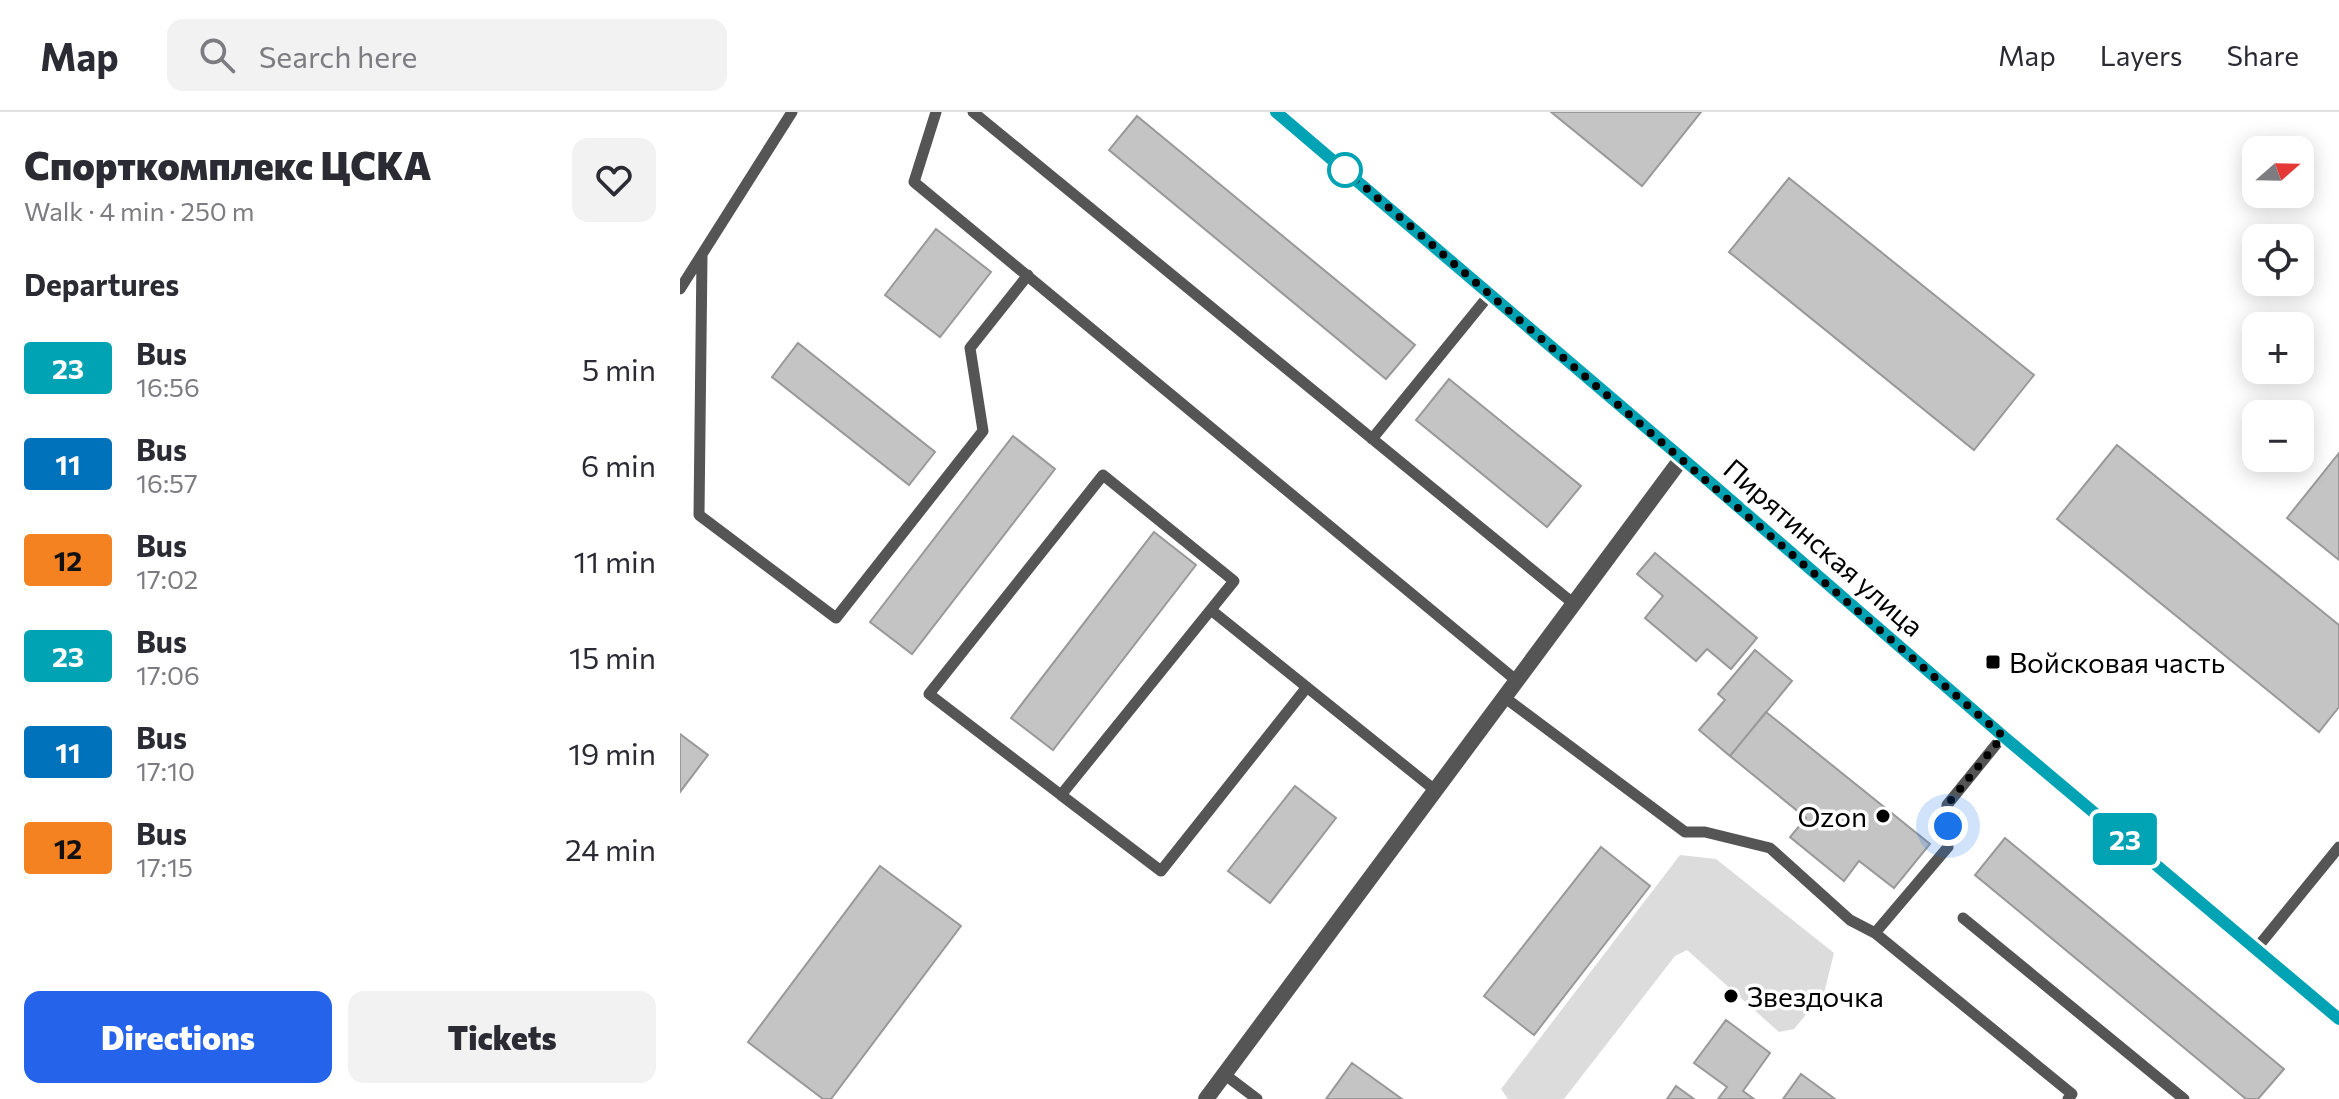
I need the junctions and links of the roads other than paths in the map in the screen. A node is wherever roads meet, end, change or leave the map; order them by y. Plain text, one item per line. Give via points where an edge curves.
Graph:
1 (792, 112) edge
2 (936, 112) edge
3 (973, 112) edge
4 (1277, 112) edge
5 (702, 256) junction
6 (1028, 275) junction
7 (680, 289) edge
8 (1490, 294) junction
9 (1372, 439) junction
10 (1682, 458) junction
11 (1574, 604) junction
12 (1211, 610) junction
13 (1517, 681) junction
14 (1307, 687) junction
15 (1504, 697) junction
16 (2003, 736) junction
17 (1436, 791) junction
18 (1061, 795) junction
19 (2339, 847) edge
20 (1963, 918) dead end
21 (1875, 933) junction
22 (2256, 949) junction
23 (2339, 1019) edge
24 (1224, 1074) junction
25 (2073, 1097) edge
26 (1206, 1099) edge
27 (1257, 1099) edge
28 (2184, 1099) edge

1 - 5 lane
2 - 6 lane via 914,182
3 - 9 lane
4 - 8 street, Пирятинская улица
5 - 6 lane via 699,515 836,618 983,431 970,348
5 - 7 lane
6 - 13 lane
8 - 9 lane
8 - 10 street, Пирятинская улица
9 - 11 lane
10 - 11 street
10 - 16 street, Пирятинская улица
11 - 13 street
12 - 14 lane
12 - 18 lane
12 - 18 lane via 1234,581 1103,475 929,694
13 - 15 street
14 - 17 lane
14 - 18 lane via 1161,871
15 - 17 street
15 - 21 lane via 1685,832 1770,848 1850,920
16 - 21 lane via 1947,805 1948,847
16 - 22 street, Пирятинская улица
17 - 24 street
19 - 22 lane
20 - 28 lane
21 - 25 lane
22 - 23 street, Пирятинская улица
24 - 26 street
24 - 27 lane

